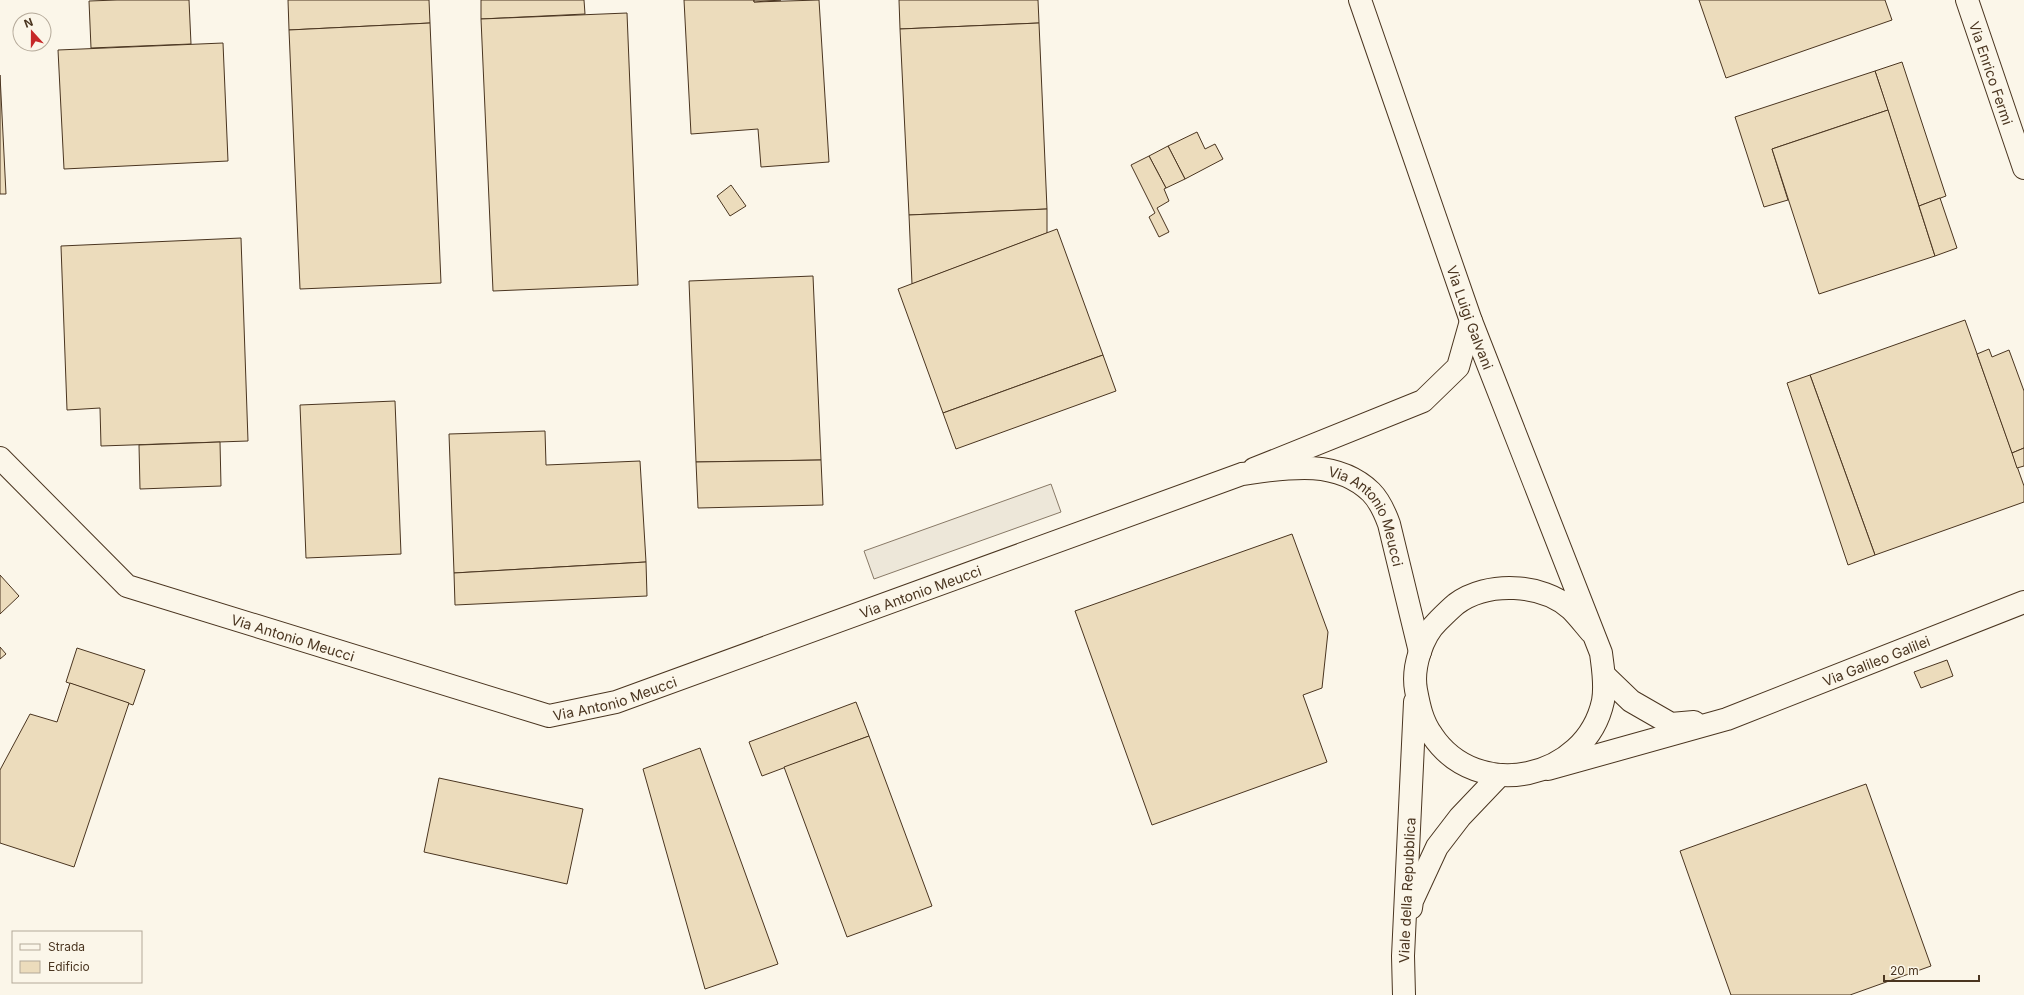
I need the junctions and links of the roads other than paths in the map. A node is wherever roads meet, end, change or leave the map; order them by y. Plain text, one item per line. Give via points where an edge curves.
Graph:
1 (1360, 0) edge
2 (1967, 0) edge
3 (2024, 168) edge
4 (1471, 320) junction
5 (0, 458) edge
6 (1242, 474) junction
7 (2024, 602) edge
8 (1591, 632) junction
9 (1420, 652) junction
10 (1605, 676) junction
11 (1415, 685) junction
12 (1727, 719) junction
13 (1538, 772) junction
14 (1500, 775) junction
15 (1403, 956) junction
16 (1404, 995) edge

1 - 4 main road, Via Luigi Galvani
2 - 3 main road, Via Enrico Fermi
4 - 6 main road, Via Antonio Meucci via 1458,367 1423,400
4 - 8 main road, Via Luigi Galvani
5 - 6 main road, Via Antonio Meucci via 127,586 549,716 616,702
6 - 9 main road, Via Antonio Meucci via 1296,467 1323,469 1352,478 1371,492 1390,524
7 - 12 main road, Via Galileo Galilei
8 - 9 main road, Viale della Repubblica via 1571,608 1545,594 1514,587 1484,591 1456,604 1434,624
8 - 10 main road, Viale della Repubblica via 1601,653
9 - 11 main road, Viale della Repubblica
10 - 12 main road, Via Galileo Galilei via 1631,701 1670,724
10 - 13 main road, Viale della Repubblica via 1603,701 1594,724 1580,745 1560,761
11 - 14 main road, Viale della Repubblica via 1420,712 1432,736 1441,746 1450,755 1474,769
11 - 15 main road, Viale della Repubblica
12 - 13 main road, Via Galileo Galilei
13 - 14 main road, Viale della Repubblica via 1519,776
14 - 15 main road, Viale della Repubblica via 1460,817 1437,847 1412,901
15 - 16 main road

